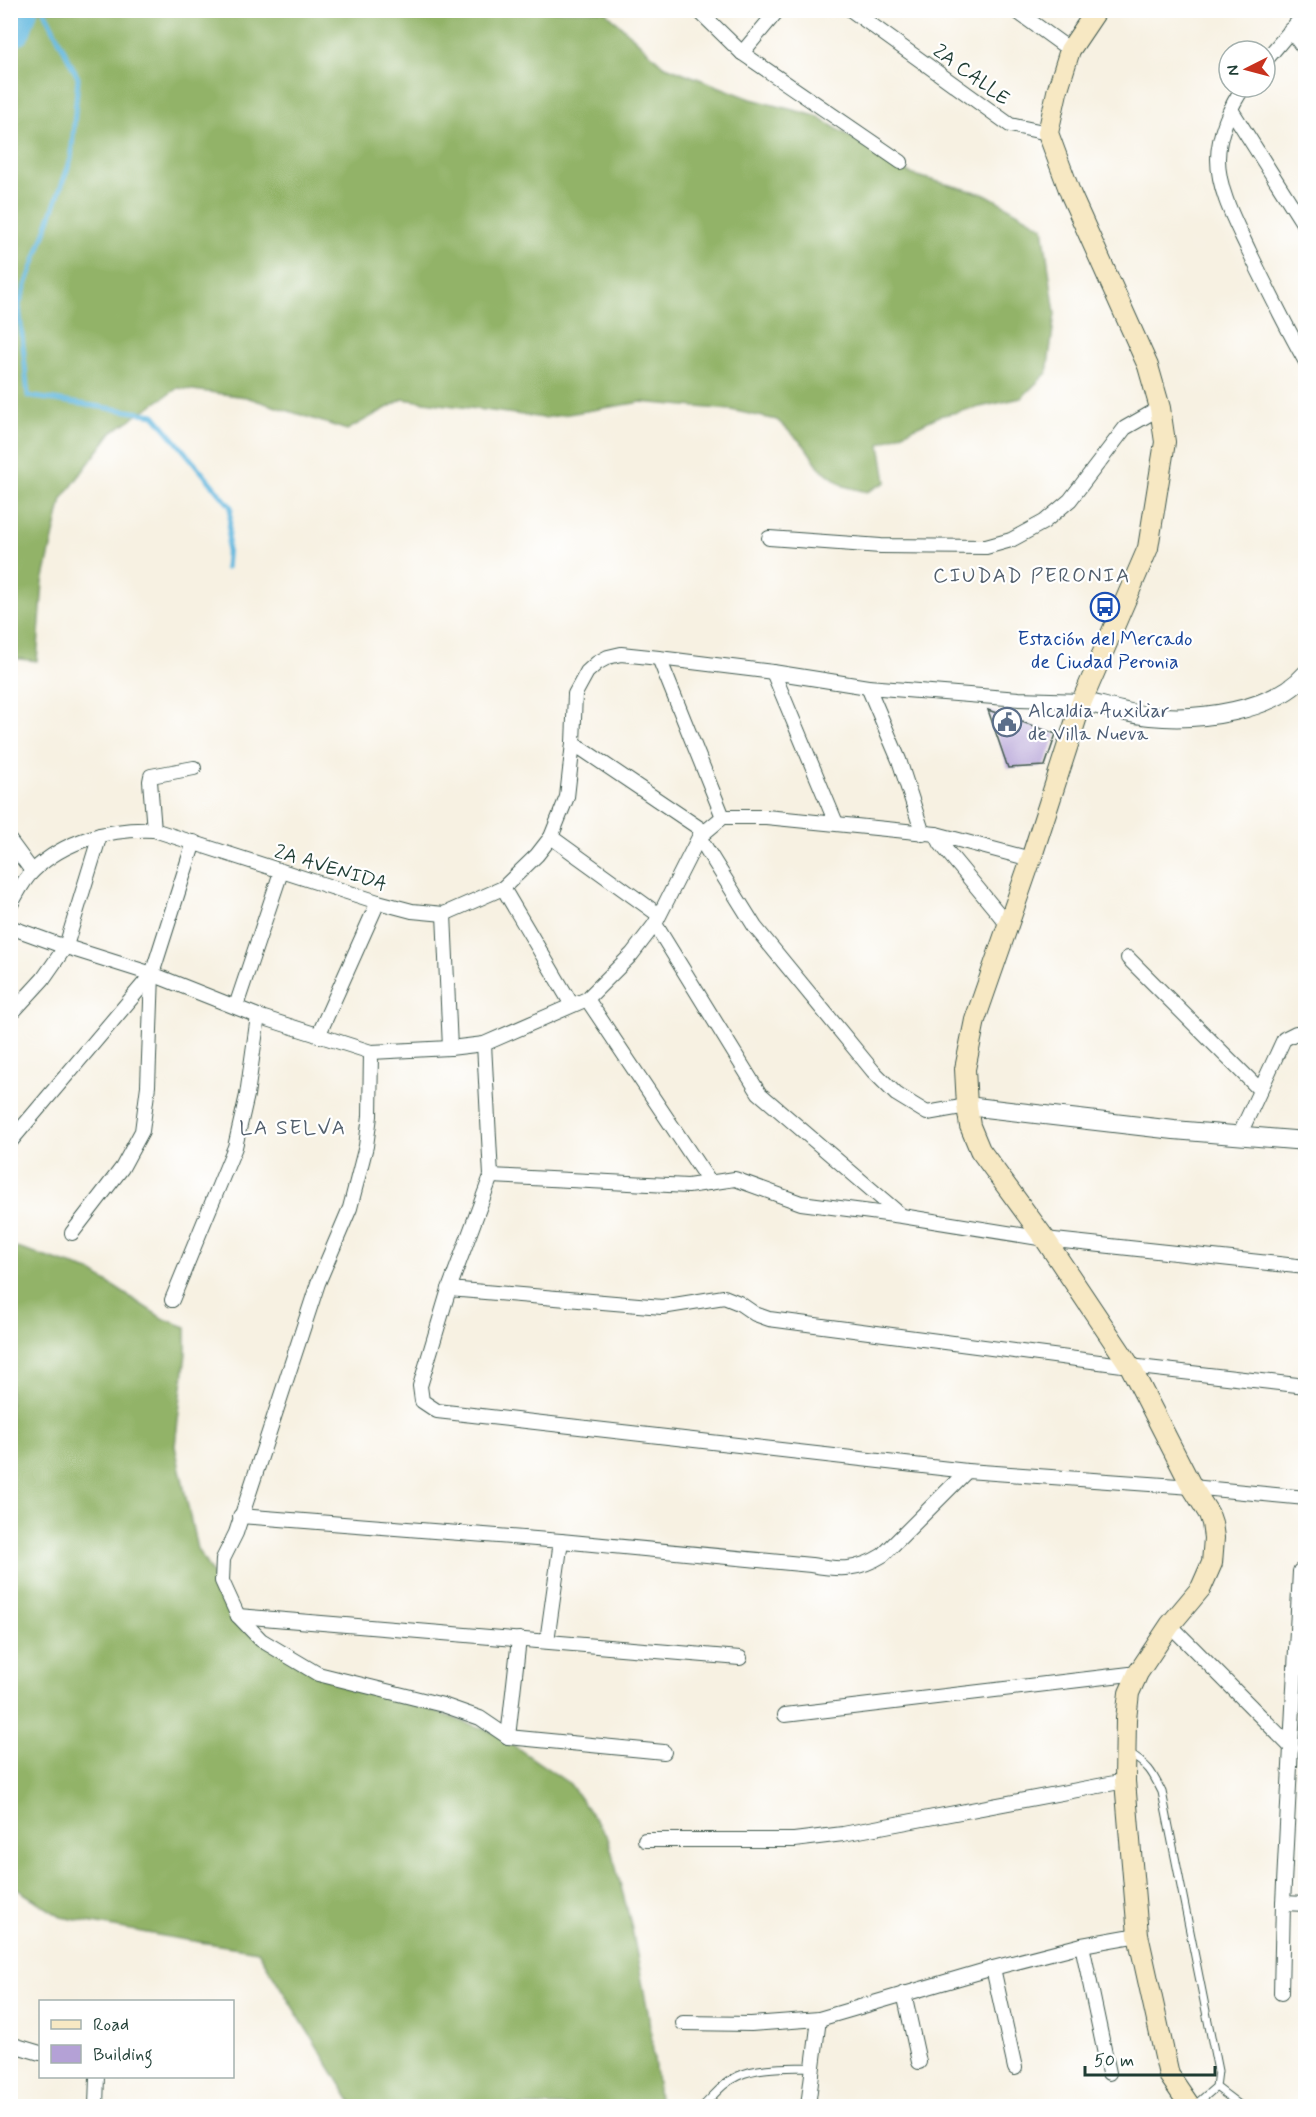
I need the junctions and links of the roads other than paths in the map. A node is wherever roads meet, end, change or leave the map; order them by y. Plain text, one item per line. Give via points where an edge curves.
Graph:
1 (698, 10) edge
2 (778, 10) edge
3 (851, 10) edge
4 (1015, 10) edge
5 (1097, 10) edge
6 (1305, 12) edge
7 (1290, 30) junction
8 (1277, 47) edge
9 (1070, 50) junction
10 (1305, 51) edge
11 (742, 53) junction
12 (1238, 99) edge
13 (1232, 111) junction
14 (1048, 133) junction
15 (901, 162) dead end
16 (1305, 228) edge
17 (1304, 357) edge
18 (1160, 408) junction
19 (769, 538) dead end
20 (659, 658) junction
21 (774, 672) junction
22 (1305, 674) edge
23 (868, 687) junction
24 (1082, 701) junction
25 (573, 743) junction
26 (194, 768) dead end
27 (723, 817) junction
28 (836, 823) junction
29 (154, 830) junction
30 (702, 834) junction
31 (929, 834) junction
32 (100, 835) junction
33 (551, 837) junction
34 (10, 842) edge
35 (194, 842) junction
36 (1031, 859) junction
37 (32, 871) junction
38 (281, 872) junction
39 (503, 888) junction
40 (378, 902) junction
41 (10, 906) edge
42 (444, 914) junction
43 (657, 920) junction
44 (1008, 925) junction
45 (10, 927) edge
46 (66, 946) junction
47 (1128, 958) dead end
48 (152, 974) junction
49 (587, 999) junction
50 (572, 1005) junction
51 (236, 1006) junction
52 (10, 1016) edge
53 (258, 1016) junction
54 (1305, 1034) edge
55 (318, 1036) junction
56 (484, 1044) junction
57 (450, 1048) junction
58 (371, 1052) junction
59 (1259, 1089) junction
60 (967, 1106) junction
61 (1239, 1136) junction
62 (1305, 1141) edge
63 (10, 1142) edge
64 (491, 1176) junction
65 (710, 1183) junction
66 (902, 1216) junction
67 (72, 1233) dead end
68 (1045, 1239) junction
69 (1305, 1267) edge
70 (449, 1289) junction
71 (172, 1300) dead end
72 (1130, 1366) junction
73 (1305, 1386) edge
74 (967, 1471) junction
75 (1192, 1486) junction
76 (1305, 1498) edge
77 (240, 1516) junction
78 (561, 1541) junction
79 (1300, 1571) dead end
80 (238, 1616) junction
81 (1170, 1625) junction
82 (519, 1639) junction
83 (547, 1641) junction
84 (740, 1658) dead end
85 (1138, 1673) junction
86 (785, 1715) dead end
87 (508, 1737) junction
88 (1292, 1748) junction
89 (1126, 1751) junction
90 (664, 1752) dead end
91 (1125, 1781) junction
92 (645, 1840) dead end
93 (1283, 1903) junction
94 (1305, 1904) edge
95 (1138, 1935) junction
96 (1082, 1945) junction
97 (993, 1968) junction
98 (904, 1993) junction
99 (1281, 1993) dead end
100 (819, 2019) junction
101 (683, 2023) dead end
102 (10, 2044) edge
103 (39, 2053) edge
104 (919, 2062) dead end
105 (812, 2067) junction
106 (1015, 2068) dead end
107 (1109, 2073) dead end
108 (97, 2078) edge
109 (1216, 2087) junction
110 (96, 2106) edge
111 (704, 2106) edge
112 (808, 2106) edge
113 (1192, 2106) edge
114 (1241, 2106) edge

1 - 11 street
2 - 11 street
3 - 14 street, 2A CALLE via 1010,125
4 - 9 street
5 - 9 main road
6 - 7 street
7 - 8 street
7 - 10 street
9 - 14 main road
11 - 15 street
12 - 13 street
13 - 16 street
13 - 17 street via 1219,137 1221,183 1276,308
14 - 18 main road via 1071,195 1148,366
18 - 19 street via 1125,428 1070,500 1044,522 1011,540 986,547 881,546
18 - 24 main road via 1165,442 1148,548
20 - 21 street, 2A AVENIDA
20 - 25 street, 2A AVENIDA via 621,654 597,663 587,672 574,694
20 - 27 street
21 - 23 street, 2A AVENIDA
21 - 28 street
22 - 24 street via 1271,699 1201,717 1148,716
23 - 24 street, 2A AVENIDA
23 - 31 street
24 - 36 main road
25 - 30 street
25 - 33 street, 2A AVENIDA via 567,797
26 - 29 street via 151,776
27 - 28 street
27 - 30 street
28 - 31 street
29 - 32 street, 2A AVENIDA
29 - 35 street, 2A AVENIDA
30 - 43 street
30 - 60 street via 755,927 873,1071 896,1094 927,1113
31 - 36 street
31 - 44 street
32 - 37 street, 2A AVENIDA via 66,847
32 - 46 street
33 - 39 street, 2A AVENIDA
33 - 43 street
34 - 37 street
35 - 38 street, 2A AVENIDA
35 - 48 street
36 - 44 main road
37 - 41 street, 2A AVENIDA
38 - 40 street, 2A AVENIDA
38 - 51 street
39 - 42 street, 2A AVENIDA
39 - 50 street
40 - 42 street, 2A AVENIDA
40 - 55 street
42 - 57 street
43 - 49 street via 632,954
43 - 66 street via 759,1093
44 - 60 main road via 975,1020 965,1069
45 - 46 street
46 - 48 street
46 - 52 street
47 - 59 street
48 - 51 street
48 - 63 street
48 - 67 street via 148,1086 142,1131 122,1167
49 - 50 street
49 - 65 street
50 - 56 street
51 - 53 street
53 - 55 street
53 - 71 street via 235,1148
54 - 59 street via 1284,1039
55 - 58 street
56 - 57 street
56 - 64 street
57 - 58 street
58 - 77 street via 366,1146 350,1208 318,1283
59 - 61 street
60 - 61 street
60 - 68 main road via 980,1150
61 - 62 street
64 - 65 street via 688,1186
64 - 70 street
65 - 66 street via 735,1179 801,1203
66 - 68 street
68 - 69 street
68 - 72 main road
70 - 72 street via 662,1307 724,1298 769,1319
70 - 74 street via 420,1386 422,1401 437,1411
72 - 73 street
72 - 75 main road
74 - 75 street
74 - 78 street via 908,1532 867,1565 837,1569
75 - 76 street
75 - 81 main road via 1212,1523 1212,1563 1201,1588
77 - 78 street
77 - 80 street via 223,1559 222,1581
78 - 83 street
79 - 88 street
80 - 82 street
80 - 87 street via 261,1640 318,1674 462,1712 480,1718
81 - 85 main road
81 - 88 street
82 - 83 street
82 - 87 street
83 - 84 street
85 - 86 street
85 - 89 main road via 1129,1693
87 - 90 street
88 - 93 street
89 - 91 main road
89 - 109 lane via 1150,1769 1162,1792 1218,2072
91 - 92 street via 843,1834 794,1840
91 - 95 main road
93 - 94 street
93 - 99 street
95 - 96 street
95 - 113 main road via 1169,2075
96 - 97 street
96 - 107 street
97 - 98 street
97 - 106 street
98 - 100 street
98 - 104 street
100 - 101 street
100 - 105 street
102 - 103 street
105 - 111 lane via 737,2076
105 - 112 street
108 - 110 street
109 - 113 lane
109 - 114 lane

